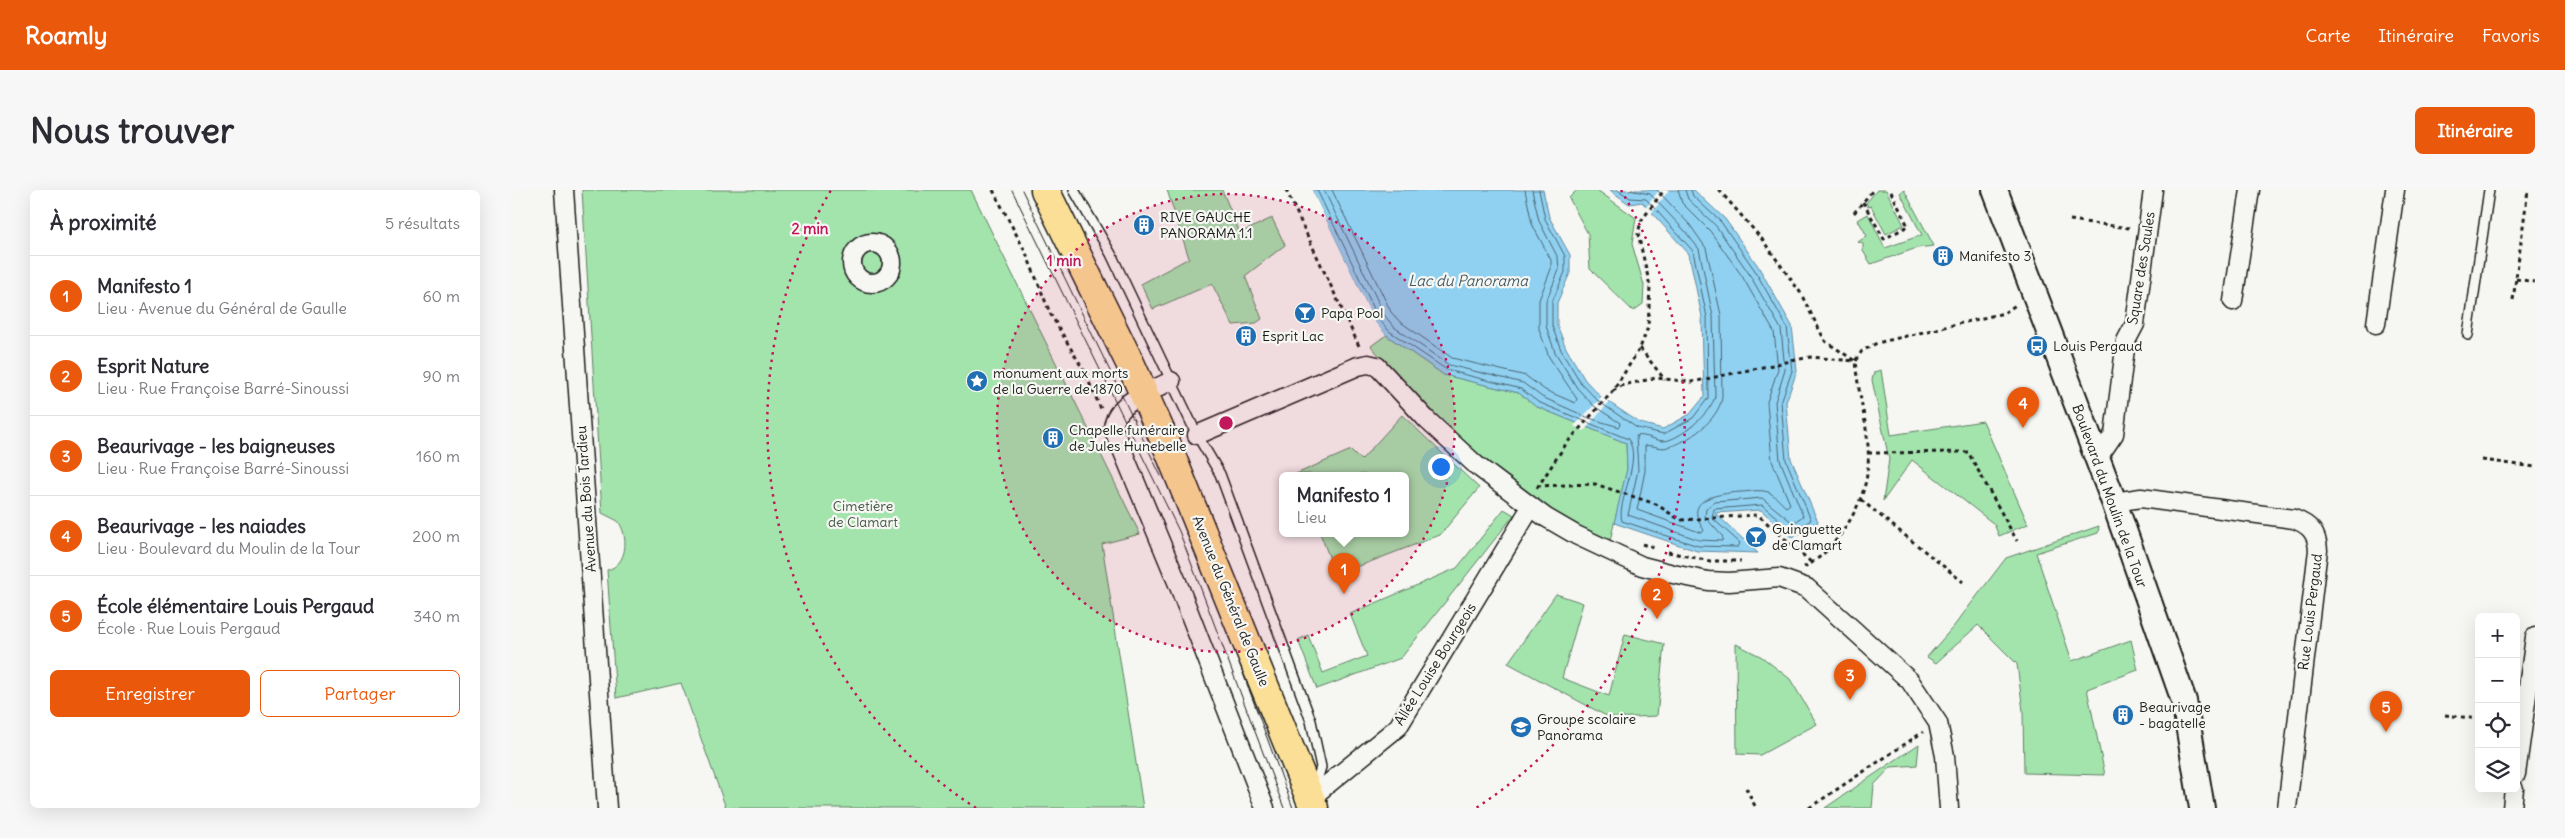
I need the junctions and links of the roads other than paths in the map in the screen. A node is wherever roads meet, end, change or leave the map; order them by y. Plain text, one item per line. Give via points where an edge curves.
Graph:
1 (564, 190) edge
2 (1045, 190) edge
3 (1074, 190) edge
4 (1995, 190) edge
5 (2153, 190) edge
6 (2250, 190) edge
7 (2395, 190) edge
8 (2488, 190) edge
9 (2232, 301) dead end
10 (2376, 324) dead end
11 (2468, 335) dead end
12 (1171, 381) junction
13 (1145, 395) junction
14 (1197, 435) junction
15 (2096, 459) junction
16 (2114, 502) junction
17 (1531, 507) junction
18 (2535, 637) edge
19 (2520, 748) edge
20 (2514, 793) edge
21 (1313, 803) edge
22 (607, 808) edge
23 (1265, 808) edge
24 (1949, 808) edge
25 (2202, 808) edge
26 (2287, 808) edge
27 (2512, 808) edge

1 - 22 street, Avenue du Bois Tardieu
2 - 13 main road, Avenue du Général de Gaulle
3 - 12 lane via 1112,254
4 - 15 street, Boulevard du Moulin de la Tour
5 - 15 street, Square des Saules via 2135,324 2126,341 2114,434
6 - 9 street
7 - 10 street
8 - 11 lane
12 - 13 street
12 - 14 lane
13 - 21 main road, Avenue du Général de Gaulle
13 - 23 street via 1120,410 1113,428
14 - 17 street via 1368,364 1377,366 1388,376 1427,420 1476,465
14 - 21 lane via 1220,474 1311,721 1321,768
15 - 16 street, Boulevard du Moulin de la Tour
16 - 25 street, Boulevard du Moulin de la Tour via 2184,701
16 - 26 street, Rue Louis Pergaud via 2142,498 2294,519 2310,527 2315,534 2318,550
17 - 21 street, Allée Louise Bourgeois via 1398,727
17 - 24 street via 1576,535 1642,566 1708,581 1779,578 1807,588 1910,681 1938,723 1945,756
18 - 19 street
20 - 27 street

